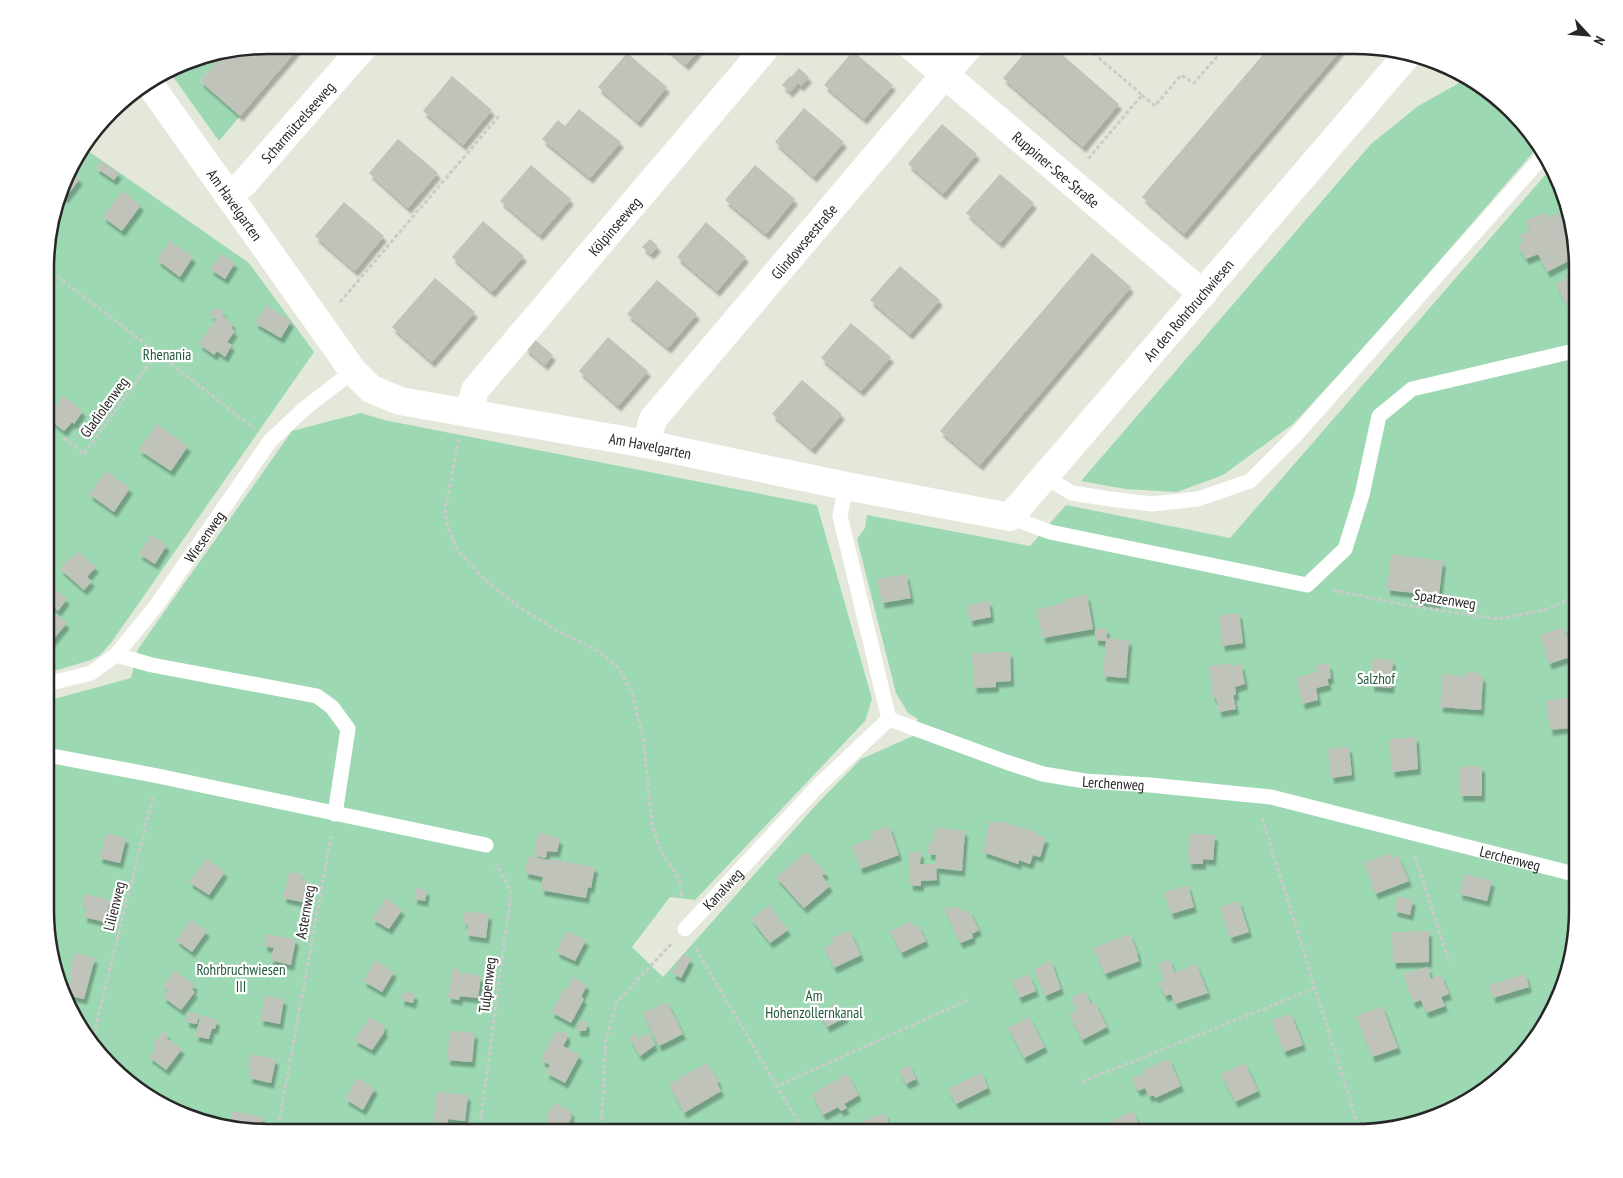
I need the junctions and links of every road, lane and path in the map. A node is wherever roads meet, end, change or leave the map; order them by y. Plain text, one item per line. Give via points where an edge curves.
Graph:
1 (357, 54) edge
2 (760, 54) edge
3 (920, 54) edge
4 (962, 54) edge
5 (1094, 54) edge
6 (1219, 54) edge
7 (1403, 59) edge
8 (1421, 64) edge
9 (945, 75) junction
10 (152, 88) edge
11 (1142, 95) junction
12 (1366, 103) junction
13 (500, 115) dead end
14 (1540, 160) edge
15 (1070, 181) junction
16 (228, 195) junction
17 (54, 273) edge
18 (1203, 294) junction
19 (320, 326) junction
20 (1569, 352) edge
21 (157, 353) junction
22 (353, 371) junction
23 (469, 413) junction
24 (64, 438) dead end
25 (270, 441) junction
26 (646, 444) junction
27 (1045, 477) junction
28 (846, 486) junction
29 (1010, 517) junction
30 (1307, 585) junction
31 (1569, 599) edge
32 (116, 655) junction
33 (54, 682) edge
34 (889, 719) junction
35 (54, 756) edge
36 (158, 776) junction
37 (1255, 796) junction
38 (334, 814) junction
39 (1406, 831) junction
40 (486, 845) joint
41 (1569, 872) edge
42 (685, 929) junction
43 (1449, 962) dead end
44 (1315, 988) junction
45 (970, 999) dead end
46 (94, 1034) edge
47 (1082, 1082) dead end
48 (777, 1086) junction
49 (278, 1124) edge
50 (480, 1124) edge
51 (602, 1124) edge
52 (800, 1124) edge
53 (1358, 1124) edge

1 - 16 street, Scharmützelseeweg via 244,183
2 - 23 street, Kölpinseeweg via 474,390
3 - 9 street, Ruppiner-See-Straße
4 - 9 street, Glindowseestraße
5 - 11 path
6 - 11 path via 1194,83 1181,75 1154,106
7 - 12 street, An den Rohrbruchwiesen
8 - 12 street, An den Rohrbruchwiesen
9 - 15 street, Ruppiner-See-Straße
9 - 26 street, Glindowseestraße via 653,420
10 - 16 street, Am Havelgarten
11 - 15 path
12 - 18 street, An den Rohrbruchwiesen
13 - 19 path
14 - 27 lane via 1294,437 1250,481 1198,499 1152,504 1072,493
15 - 18 street, Ruppiner-See-Straße
16 - 19 street, Am Havelgarten
17 - 21 path
18 - 27 street, An den Rohrbruchwiesen
19 - 22 street, Am Havelgarten
20 - 30 lane via 1412,389 1379,416 1362,496 1345,549
21 - 24 path, Gladiolenweg via 84,454
21 - 25 path
22 - 23 street, Am Havelgarten via 370,389 400,401
22 - 25 lane, Wiesenweg via 304,409
23 - 26 street, Am Havelgarten
23 - 42 path via 460,438 445,510 448,528 458,551 485,580 519,607 598,651 618,668 631,691 643,736 652,825 661,852 680,878
25 - 32 lane, Wiesenweg via 156,606
26 - 28 street, Am Havelgarten
27 - 29 street, An den Rohrbruchwiesen
28 - 29 street, Am Havelgarten
28 - 34 lane via 840,516
29 - 30 lane via 1050,532
30 - 31 path, Spatzenweg via 1405,605 1498,619 1549,609
32 - 33 lane, Wiesenweg via 91,673
32 - 38 lane via 152,665 317,696 332,707 348,729
34 - 37 lane, Lerchenweg via 1043,774 1085,781
34 - 42 lane, Kanalweg via 817,787
35 - 36 lane
36 - 38 lane
36 - 46 path, Lilienweg
37 - 39 lane, Lerchenweg
37 - 44 path
38 - 40 lane
38 - 49 path, Asternweg
39 - 41 lane, Lerchenweg
39 - 43 path
40 - 50 path, Tulpenweg via 511,892
42 - 48 path
42 - 51 path via 617,1002 606,1038
44 - 47 path
44 - 53 path
45 - 48 path
48 - 52 path

